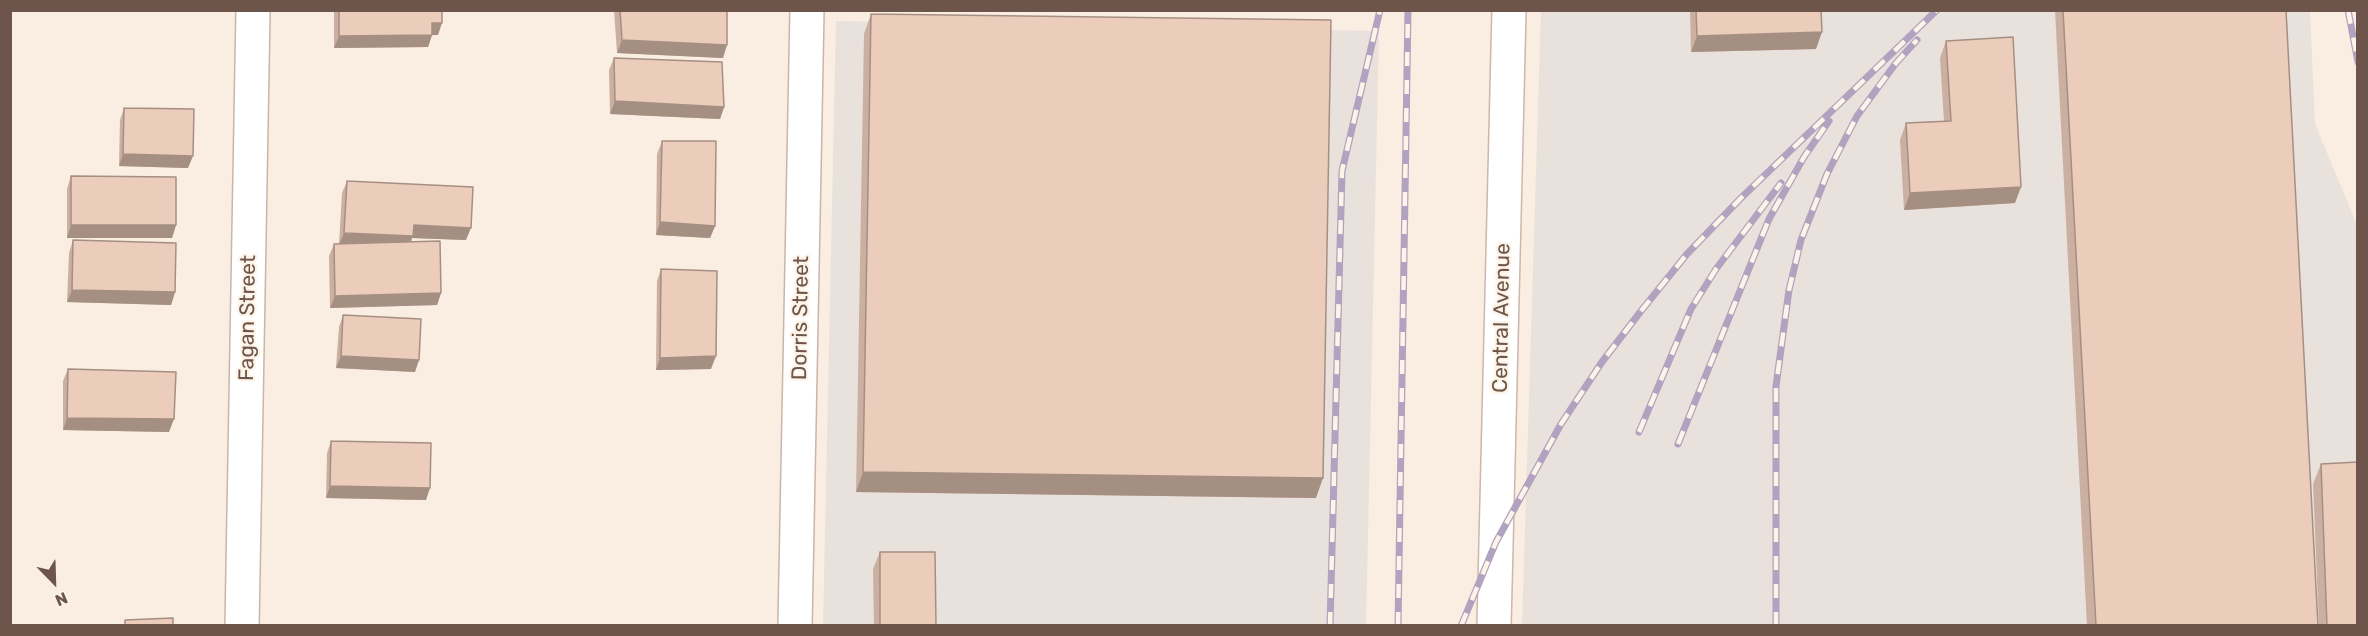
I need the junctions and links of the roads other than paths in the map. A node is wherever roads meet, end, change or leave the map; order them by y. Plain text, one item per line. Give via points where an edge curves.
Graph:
1 (254, 10) edge
2 (807, 10) edge
3 (1509, 10) edge
4 (242, 626) edge
5 (795, 626) edge
6 (1494, 626) edge

1 - 4 street, Fagan Street
2 - 5 street, Dorris Street
3 - 6 street, Central Avenue

